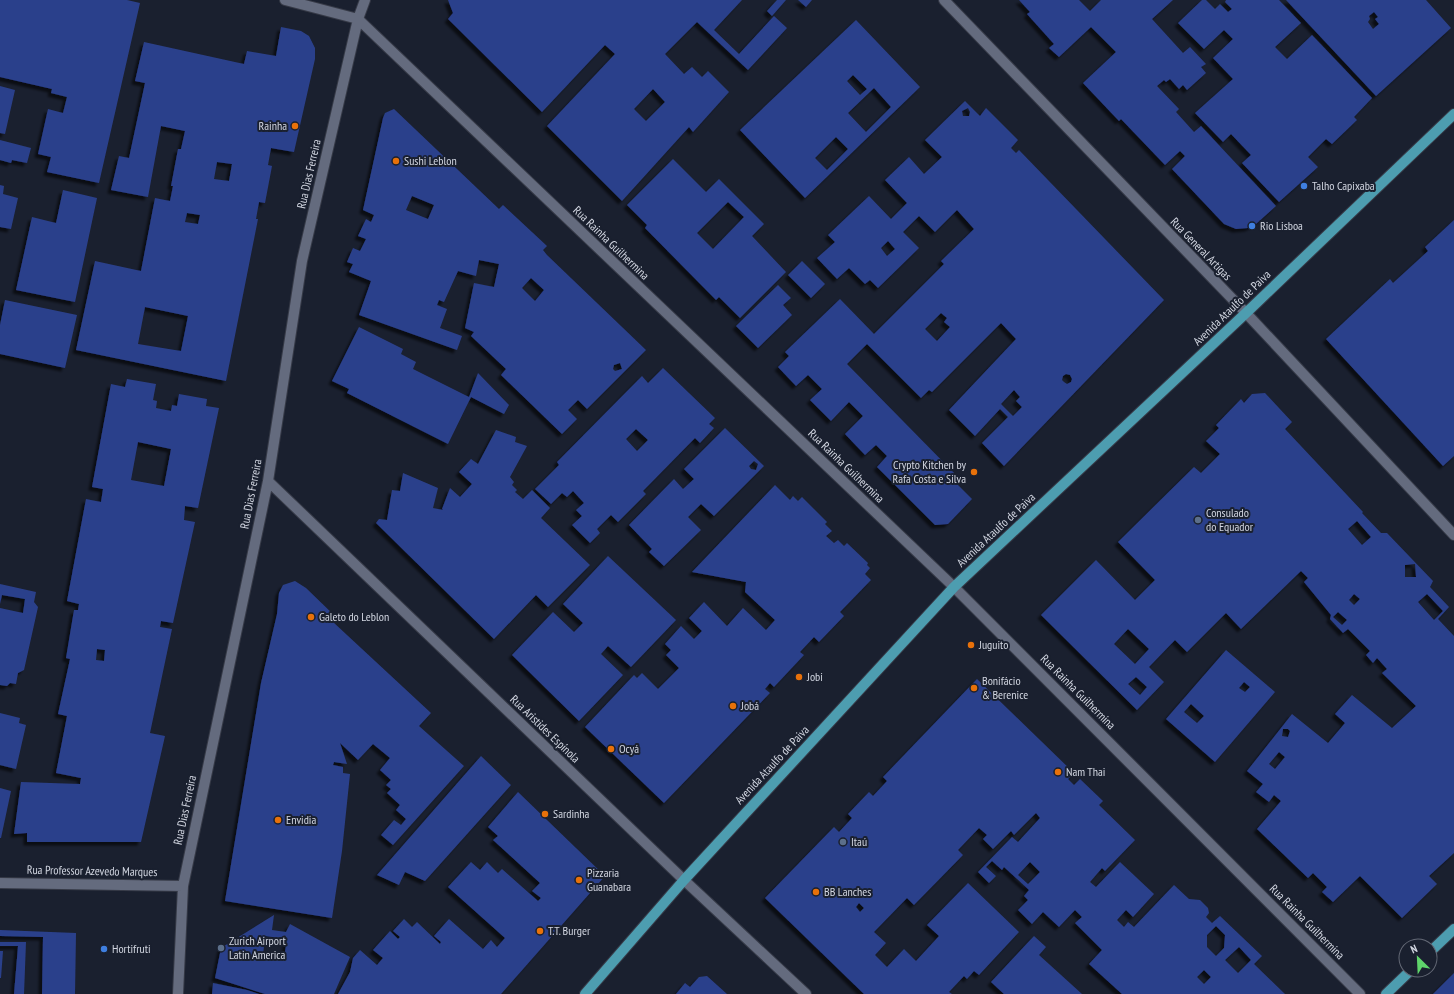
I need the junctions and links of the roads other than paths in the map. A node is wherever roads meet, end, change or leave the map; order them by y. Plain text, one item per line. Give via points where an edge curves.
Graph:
1 (285, 0) edge
2 (365, 0) edge
3 (944, 0) edge
4 (358, 20) junction
5 (1454, 114) edge
6 (1246, 313) junction
7 (268, 481) junction
8 (1454, 535) edge
9 (954, 587) junction
10 (684, 880) junction
11 (0, 883) edge
12 (183, 886) junction
13 (1454, 929) edge
14 (1438, 944) edge
15 (1403, 978) edge
16 (178, 994) edge
17 (585, 994) edge
18 (806, 994) edge
19 (1360, 994) edge
20 (1386, 994) edge

1 - 4 street, Rua Rainha Guilhermina
2 - 4 street, Rua Dias Ferreira
3 - 6 street, Rua General Artigas
4 - 7 street, Rua Dias Ferreira via 302,261
4 - 9 street, Rua Rainha Guilhermina
5 - 6 main road, Avenida Ataulfo de Paiva
6 - 8 street, Rua General Artigas
6 - 9 main road, Avenida Ataulfo de Paiva
7 - 10 street, Rua Aristides Espínola
7 - 12 street, Rua Dias Ferreira
9 - 10 main road, Avenida Ataulfo de Paiva
9 - 19 street, Rua Rainha Guilhermina
10 - 17 main road, Avenida Ataulfo de Paiva
10 - 18 street, Rua Aristides Espínola
11 - 12 street, Rua Professor Azevedo Marques
12 - 16 street, Rua Dias Ferreira
13 - 14 main road
15 - 20 main road

